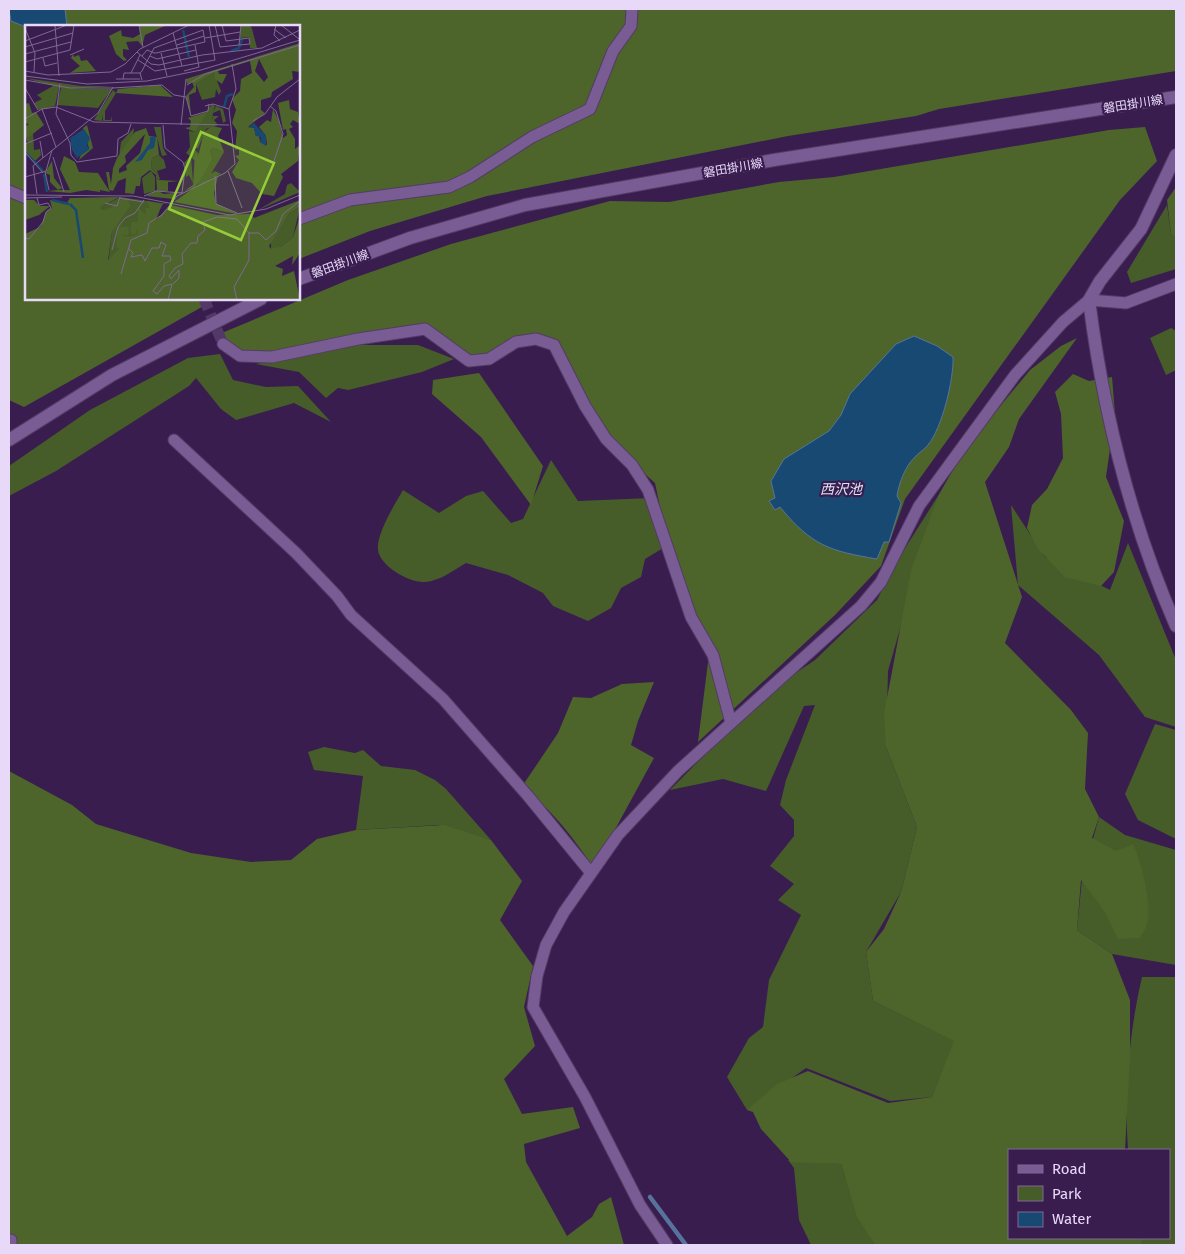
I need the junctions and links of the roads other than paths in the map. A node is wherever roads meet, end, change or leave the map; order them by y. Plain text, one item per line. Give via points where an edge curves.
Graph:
1 (632, 9) edge
2 (1176, 97) edge
3 (1176, 155) edge
4 (9, 191) edge
5 (25, 198) edge
6 (300, 219) edge
7 (300, 279) edge
8 (1176, 284) edge
9 (258, 300) edge
10 (1089, 300) junction
11 (223, 344) tunnel mouth
12 (9, 440) edge
13 (174, 440) dead end
14 (1176, 626) edge
15 (731, 722) junction
16 (590, 873) junction
17 (667, 1245) edge

1 - 6 street via 631,26 613,51 590,109 532,137 449,187 350,200
2 - 7 main road, 磐田掛川線 via 774,160 525,205 410,238
3 - 10 main road via 1141,229
4 - 5 street
8 - 10 street via 1126,303
9 - 12 main road via 112,375
10 - 14 main road via 1107,409 1146,555
10 - 15 street via 1063,322 1015,375 919,506 881,582 861,606
11 - 15 street via 240,356 272,357 424,329 469,360 489,359 516,342 536,339 554,345 606,439 632,465 648,490 691,617 714,655
13 - 16 street via 296,553 351,615 443,699
15 - 16 street via 624,828
16 - 17 street via 546,945 533,1007 640,1205

